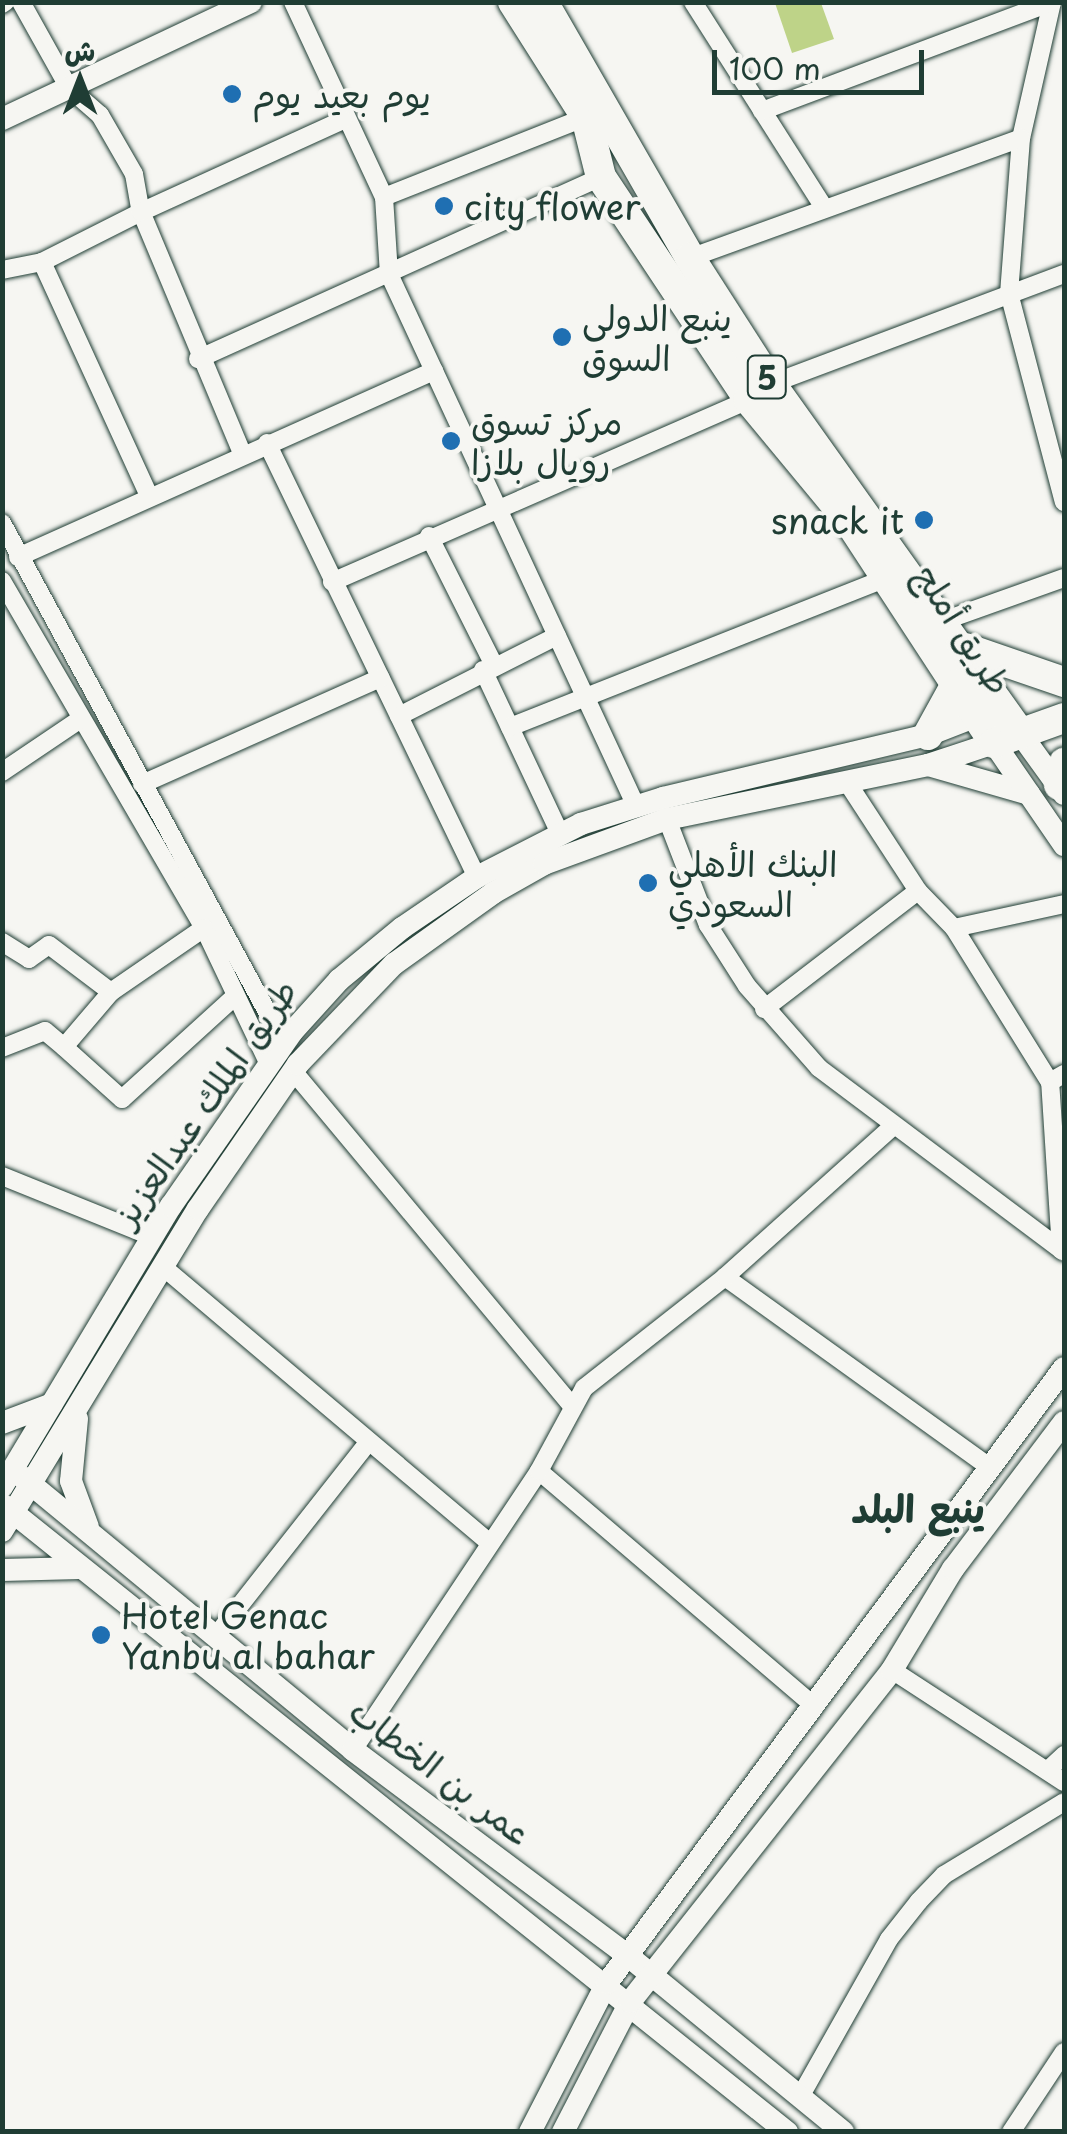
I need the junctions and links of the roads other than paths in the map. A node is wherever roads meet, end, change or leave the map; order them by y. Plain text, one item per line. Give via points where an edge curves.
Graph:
1 (20, 2) edge
2 (251, 2) edge
3 (293, 2) edge
4 (514, 2) edge
5 (542, 2) edge
6 (693, 2) edge
7 (1052, 2) edge
8 (69, 88) junction
9 (762, 111) junction
10 (586, 116) junction
11 (2, 119) edge
12 (343, 120) junction
13 (1021, 138) junction
14 (601, 178) junction
15 (384, 197) junction
16 (824, 208) junction
17 (141, 212) junction
18 (690, 258) junction
19 (42, 262) junction
20 (2, 270) edge
21 (390, 274) junction
22 (1064, 274) edge
23 (1010, 293) junction
24 (198, 359) junction
25 (434, 371) junction
26 (760, 392) junction
27 (267, 444) junction
28 (242, 453) junction
29 (1060, 465) edge
30 (149, 496) junction
31 (1064, 502) edge
32 (497, 506) junction
33 (2, 523) edge
34 (430, 536) junction
35 (18, 557) junction
36 (886, 578) junction
37 (1064, 578) edge
38 (332, 582) junction
39 (5, 592) edge
40 (946, 620) junction
41 (557, 636) junction
42 (965, 648) junction
43 (489, 668) junction
44 (380, 678) junction
45 (1064, 683) edge
46 (956, 684) junction
47 (583, 693) junction
48 (990, 712) junction
49 (399, 716) junction
50 (1064, 718) edge
51 (79, 720) junction
52 (510, 727) junction
53 (1007, 738) junction
54 (928, 750) junction
55 (2, 772) edge
56 (1063, 780) edge
57 (847, 782) junction
58 (142, 784) junction
59 (1030, 794) junction
60 (636, 806) junction
61 (667, 820) junction
62 (560, 834) junction
63 (1064, 845) edge
64 (477, 877) junction
65 (918, 890) junction
66 (1064, 904) edge
67 (204, 928) junction
68 (954, 928) junction
69 (2, 942) edge
70 (111, 992) junction
71 (233, 998) junction
72 (764, 1009) junction
73 (284, 1043) junction
74 (2, 1048) edge
75 (64, 1048) junction
76 (269, 1064) junction
77 (294, 1071) junction
78 (1057, 1078) edge
79 (891, 1128) junction
80 (2, 1176) edge
81 (153, 1236) junction
82 (1063, 1251) edge
83 (162, 1266) junction
84 (725, 1277) junction
85 (1064, 1368) edge
86 (55, 1402) junction
87 (571, 1404) junction
88 (78, 1411) junction
89 (1064, 1422) edge
90 (2, 1423) edge
91 (366, 1445) junction
92 (988, 1466) junction
93 (539, 1471) junction
94 (6, 1472) edge
95 (32, 1485) junction
96 (6, 1516) edge
97 (96, 1538) junction
98 (490, 1543) junction
99 (80, 1568) junction
100 (2, 1570) edge
101 (215, 1637) junction
102 (892, 1670) junction
103 (816, 1707) junction
104 (353, 1750) junction
105 (1064, 1755) edge
106 (1048, 1770) junction
107 (1064, 1782) edge
108 (1064, 1802) edge
109 (627, 1955) junction
110 (652, 1976) junction
111 (608, 1982) junction
112 (630, 2002) junction
113 (1064, 2052) edge
114 (800, 2096) junction
115 (530, 2132) edge
116 (563, 2132) edge
117 (787, 2132) edge
118 (843, 2132) edge
119 (1012, 2132) edge

1 - 8 street
2 - 8 street
3 - 12 street
4 - 10 highway, طريق أملج / 5
5 - 18 highway, طريق أملج / 5
6 - 9 street
7 - 9 street
7 - 13 street
8 - 11 street
8 - 17 street via 100,115 120,146
9 - 16 street
10 - 14 highway, طريق أملج / 5
10 - 15 street
12 - 15 street
12 - 17 street
13 - 16 street
13 - 23 street
14 - 21 street
14 - 26 highway, طريق أملج / 5
15 - 21 street
16 - 18 street
17 - 19 street
17 - 24 street
18 - 26 highway, طريق أملج / 5
19 - 20 street
19 - 30 street
21 - 24 street
21 - 25 street
22 - 23 street
23 - 26 street
23 - 29 street
24 - 28 street
25 - 27 street
25 - 32 street
26 - 32 street
26 - 36 highway, طريق أملج / 5
26 - 40 highway, طريق أملج / 5
27 - 28 street
27 - 38 street
28 - 30 street
29 - 31 street
30 - 35 street
32 - 34 street
32 - 41 street
33 - 35 street
34 - 38 street
34 - 43 street
35 - 58 street
36 - 46 highway, طريق أملج / 5
36 - 47 street
37 - 40 street
38 - 44 street
39 - 51 street
40 - 42 highway, طريق أملج / 5
41 - 43 street
41 - 47 street
42 - 45 highway
42 - 48 highway, طريق أملج / 5
43 - 49 street
43 - 52 street
44 - 49 street
44 - 58 street
45 - 48 highway, طريق الملك عبدالعزيز
46 - 48 highway, طريق أملج / 5
46 - 54 highway
47 - 52 street
47 - 60 street
48 - 53 highway, طريق أملج / 5
48 - 54 street, طريق الملك عبدالعزيز
49 - 64 street
50 - 53 highway, طريق الملك عبدالعزيز
51 - 55 street
51 - 67 street
52 - 62 street
53 - 54 street, طريق الملك عبدالعزيز
53 - 56 street
53 - 59 street
54 - 57 street, طريق الملك عبدالعزيز
54 - 59 street
54 - 60 street, طريق الملك عبدالعزيز
57 - 61 street, طريق الملك عبدالعزيز
57 - 65 street
58 - 73 street
59 - 63 street
60 - 62 street, طريق الملك عبدالعزيز
61 - 72 street via 708,925
61 - 77 street, طريق الملك عبدالعزيز via 544,864 439,928 349,1006
62 - 64 street, طريق الملك عبدالعزيز
64 - 73 street, طريق الملك عبدالعزيز via 339,980
65 - 68 street
65 - 72 street
66 - 68 street
67 - 70 street
67 - 71 street
68 - 78 street
69 - 70 street via 29,958 48,945
70 - 75 street
71 - 75 street via 122,1099
71 - 76 street
72 - 79 street via 819,1068
73 - 76 street, طريق الملك عبدالعزيز
74 - 75 street via 45,1031
76 - 81 street, طريق الملك عبدالعزيز
77 - 83 street, طريق الملك عبدالعزيز
77 - 87 street
78 - 82 street
79 - 82 street
79 - 84 street
80 - 81 street
81 - 86 street, طريق الملك عبدالعزيز
83 - 88 street, طريق الملك عبدالعزيز
83 - 91 street
84 - 87 street
84 - 92 street
85 - 92 street
86 - 90 street
86 - 94 street, طريق الملك عبدالعزيز
87 - 93 street
88 - 95 street, طريق الملك عبدالعزيز
88 - 97 street via 71,1480 79,1514
89 - 102 street via 953,1570
91 - 98 street
91 - 101 street
92 - 103 street
93 - 98 street
93 - 103 street
94 - 95 street, عمر بن الخطاب
95 - 96 street, طريق الملك عبدالعزيز
95 - 97 street, عمر بن الخطاب
96 - 99 street, عمر بن الخطاب
97 - 101 street, عمر بن الخطاب
98 - 104 street
99 - 100 street
99 - 111 street, عمر بن الخطاب
101 - 104 street, عمر بن الخطاب
102 - 106 street
102 - 110 street
103 - 109 street
104 - 109 street, عمر بن الخطاب
105 - 106 street
106 - 107 street
108 - 114 street via 956,1868 919,1901 889,1938
109 - 110 street, عمر بن الخطاب
109 - 111 street
110 - 112 street
110 - 114 street, عمر بن الخطاب
111 - 112 street, عمر بن الخطاب
111 - 115 street
112 - 116 street
112 - 117 street, عمر بن الخطاب
113 - 119 street
114 - 118 street, عمر بن الخطاب

